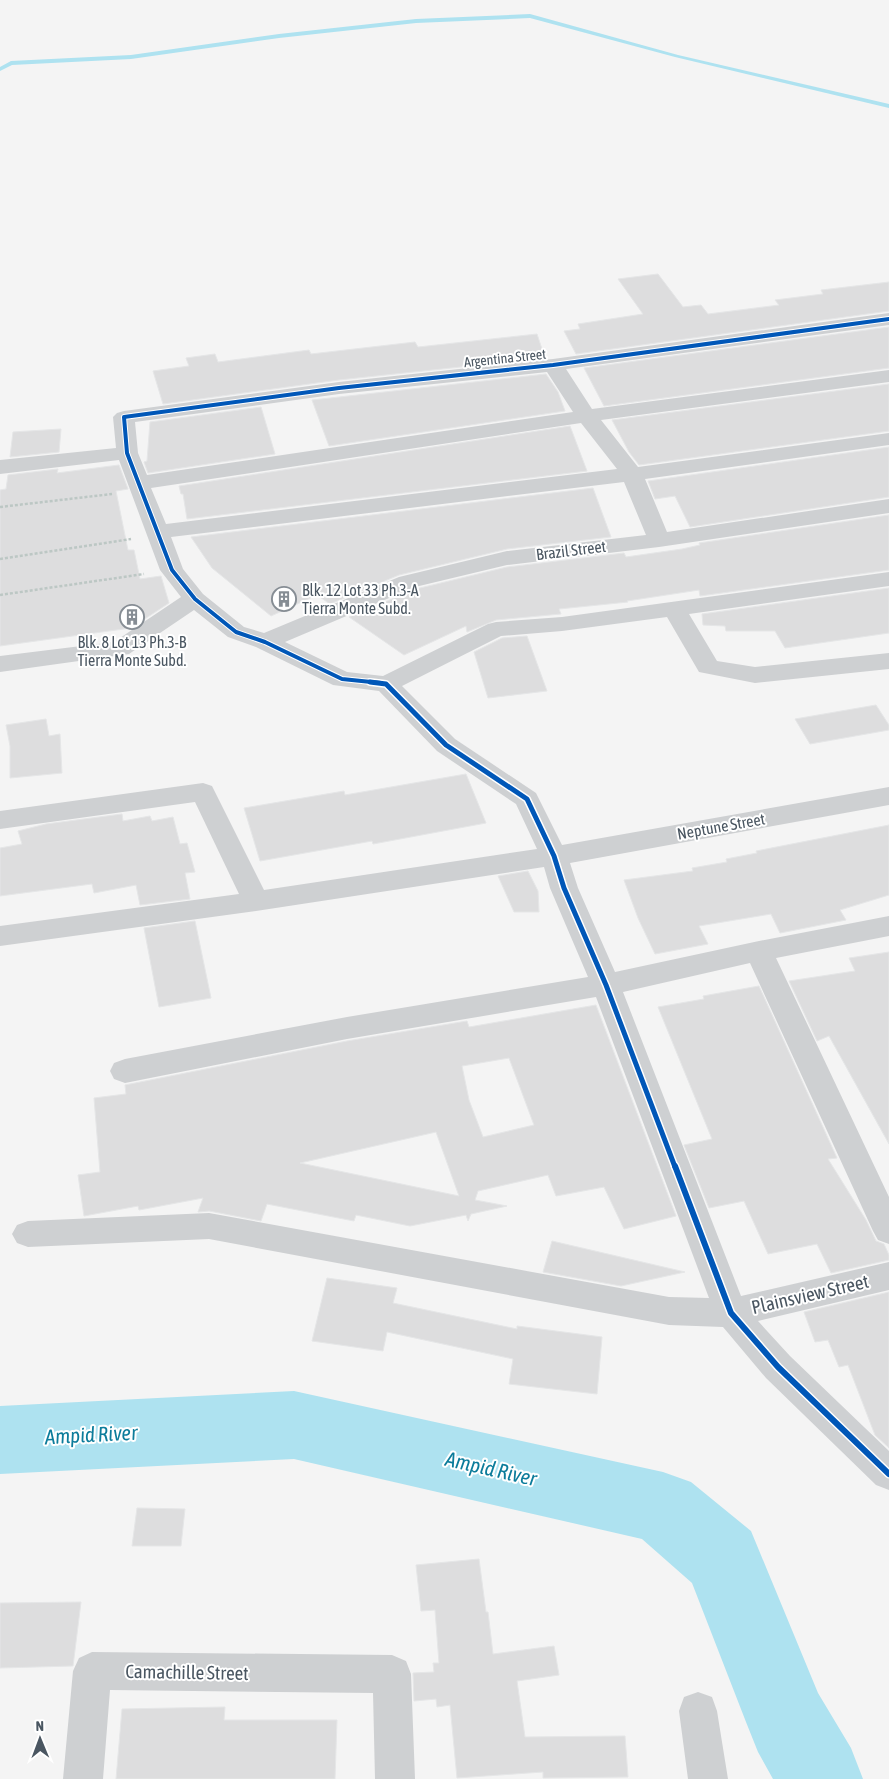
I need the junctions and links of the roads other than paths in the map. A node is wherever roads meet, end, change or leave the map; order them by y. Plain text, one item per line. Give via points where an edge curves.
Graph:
1 (882, 320) edge
2 (889, 337) edge
3 (552, 365) junction
4 (889, 376) edge
5 (586, 416) junction
6 (889, 438) edge
7 (128, 453) junction
8 (0, 467) edge
9 (632, 474) junction
10 (141, 487) junction
11 (889, 506) edge
12 (148, 535) junction
13 (659, 540) junction
14 (889, 580) edge
15 (195, 599) junction
16 (674, 608) junction
17 (265, 642) junction
18 (889, 661) edge
19 (0, 664) edge
20 (386, 684) junction
21 (889, 796) edge
22 (0, 820) edge
23 (554, 856) junction
24 (256, 901) junction
25 (889, 926) edge
26 (0, 936) edge
27 (759, 951) junction
28 (606, 985) junction
29 (126, 1071) dead end
30 (889, 1231) edge
31 (28, 1234) dead end
32 (889, 1276) edge
33 (731, 1313) junction
34 (884, 1465) edge
35 (698, 1711) dead end
36 (83, 1779) edge
37 (395, 1779) edge
38 (708, 1779) edge

1 - 2 street
1 - 3 street, Argentina Street
3 - 5 street
3 - 7 street, Argentina Street via 339,388 124,417
4 - 5 street
5 - 9 street
5 - 10 street
6 - 9 street
7 - 8 street
7 - 10 street
9 - 12 street
9 - 13 street
10 - 12 street
11 - 13 street, Brazil Street
12 - 15 street
13 - 17 street, Brazil Street via 508,558 407,582
14 - 16 street
15 - 17 street via 236,632
15 - 19 street via 120,649
16 - 18 street via 708,667 755,675
16 - 20 street via 562,624 496,629
17 - 20 street via 342,679
20 - 23 street via 446,745 527,799
21 - 23 street, Neptune Street
22 - 24 street via 203,792
23 - 24 street, Neptune Street
23 - 28 street via 564,888
24 - 26 street, Neptune Street
25 - 27 street
27 - 28 street
27 - 30 street
28 - 29 street via 347,1028
28 - 33 street
31 - 33 street, Plainsview Street via 209,1226 669,1311
32 - 33 street, Plainsview Street
33 - 34 street via 778,1367
35 - 38 street
36 - 37 street, Camachille Street via 92,1671 392,1674

